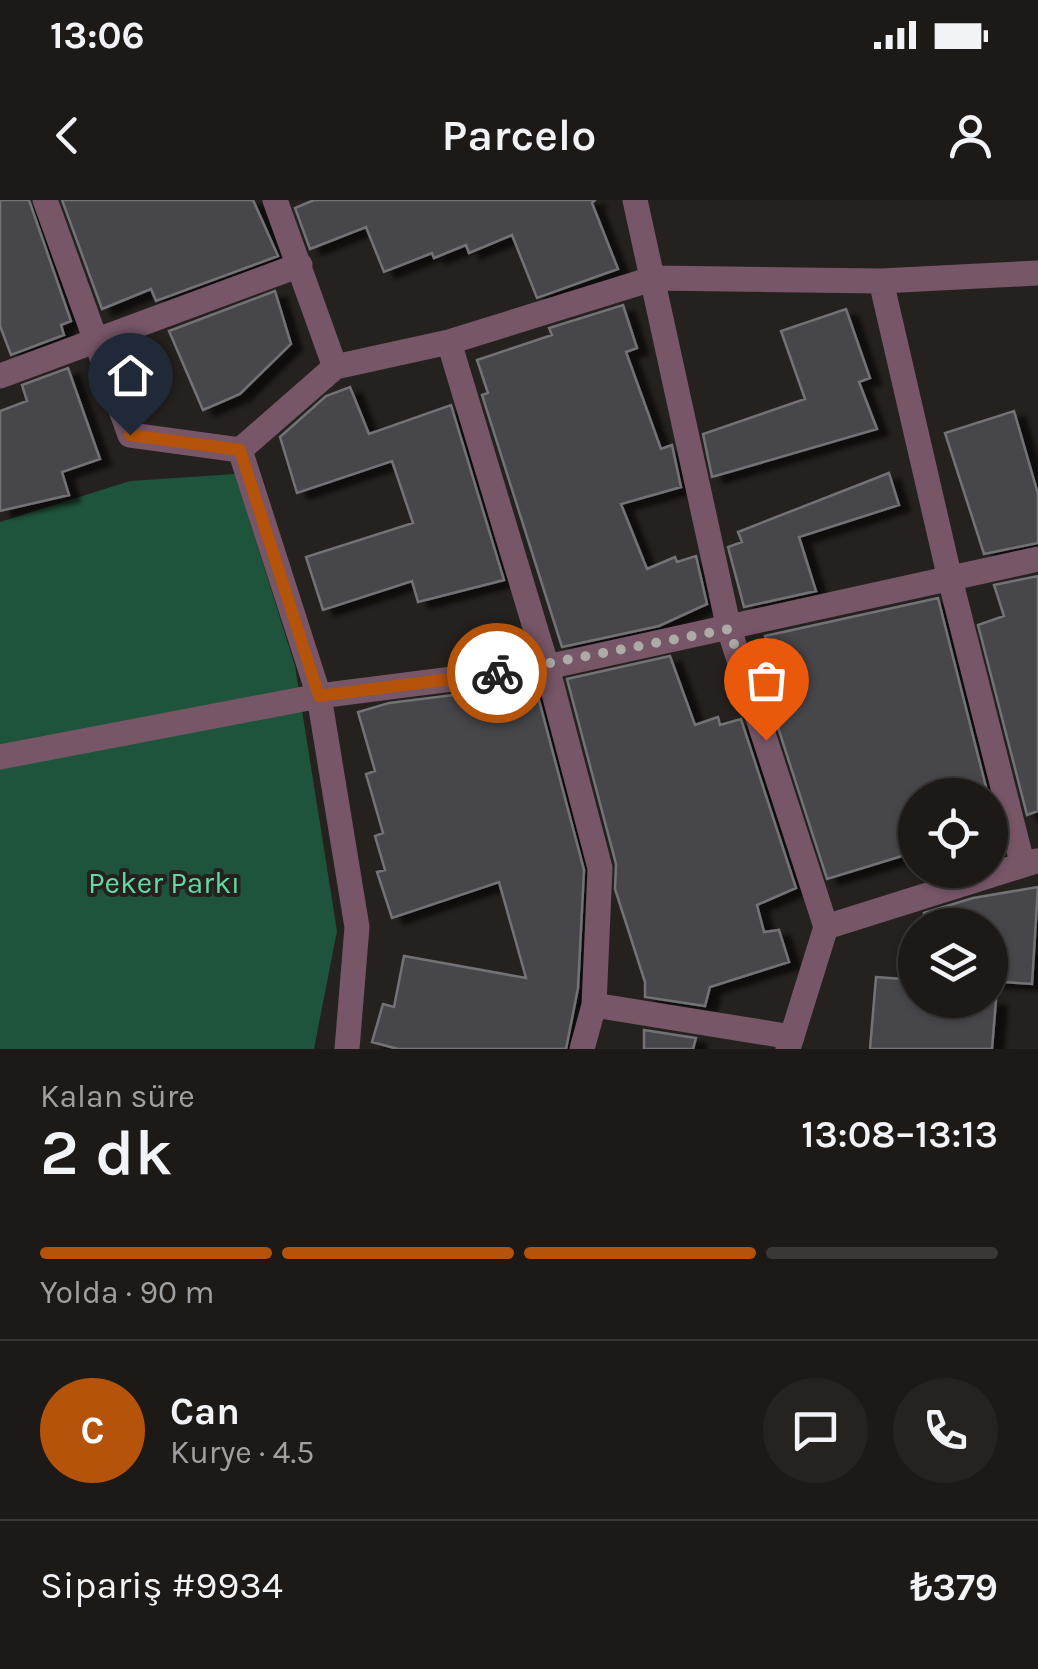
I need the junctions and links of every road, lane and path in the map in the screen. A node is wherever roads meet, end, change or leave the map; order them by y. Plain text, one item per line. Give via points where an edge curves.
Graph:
1 (44, 200) edge
2 (276, 200) edge
3 (634, 200) edge
4 (300, 265) junction
5 (1038, 273) edge
6 (655, 278) junction
7 (881, 280) junction
8 (96, 342) junction
9 (449, 342) junction
10 (336, 367) junction
11 (0, 376) edge
12 (240, 450) junction
13 (1038, 559) edge
14 (950, 579) junction
15 (729, 629) junction
16 (546, 667) junction
17 (319, 696) junction
18 (0, 758) edge
19 (1030, 861) edge
20 (826, 927) junction
21 (594, 1005) junction
22 (790, 1043) edge
23 (347, 1049) edge
24 (582, 1049) edge

1 - 8 street
2 - 4 street
3 - 6 street
4 - 8 street
4 - 10 street
5 - 7 street
6 - 7 street
6 - 9 street
6 - 15 street
7 - 14 street
8 - 11 street
8 - 12 street via 130,435
9 - 10 street
9 - 16 street
10 - 12 street
12 - 17 street
13 - 14 street
14 - 15 street
14 - 19 street
15 - 16 street
15 - 20 street
16 - 17 street
16 - 21 street via 600,868
17 - 18 street
17 - 23 street via 357,927
19 - 20 street
20 - 22 street
21 - 22 street
21 - 24 street

